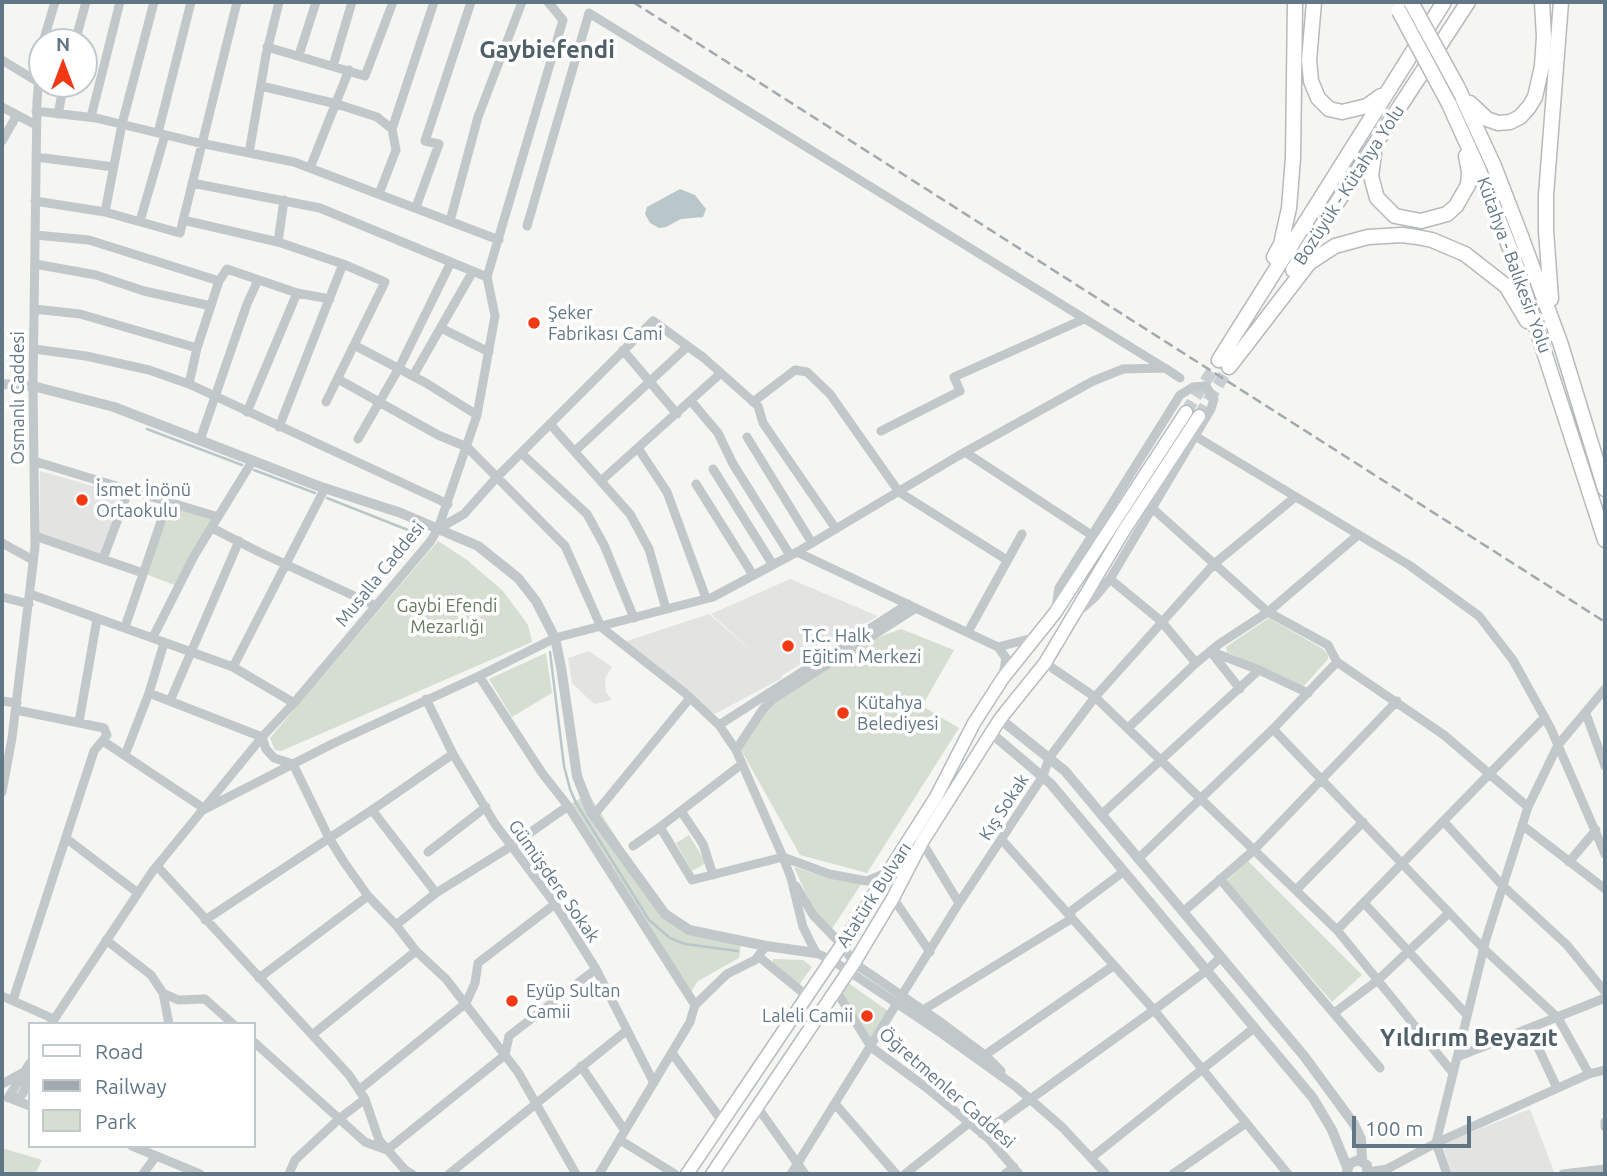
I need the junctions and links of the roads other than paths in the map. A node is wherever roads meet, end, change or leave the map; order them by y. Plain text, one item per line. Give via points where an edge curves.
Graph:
1 (55, 2) edge
2 (86, 2) edge
3 (120, 2) edge
4 (154, 2) edge
5 (191, 2) edge
6 (237, 2) edge
7 (279, 2) edge
8 (316, 2) edge
9 (352, 2) edge
10 (393, 2) edge
11 (434, 2) edge
12 (471, 2) edge
13 (522, 2) edge
14 (548, 2) edge
15 (1295, 2) edge
16 (1314, 2) edge
17 (1411, 2) edge
18 (1444, 2) edge
19 (1468, 2) edge
20 (1542, 2) edge
21 (1561, 2) edge
22 (1396, 6) edge
23 (47, 28) edge
24 (79, 28) edge
25 (267, 47) junction
26 (299, 55) junction
27 (2, 60) edge
28 (333, 66) junction
29 (349, 70) junction
30 (28, 76) edge
31 (261, 86) junction
32 (1389, 88) junction
33 (1458, 88) junction
34 (37, 98) edge
35 (61, 98) edge
36 (337, 104) junction
37 (1449, 104) junction
38 (2, 107) edge
39 (37, 111) junction
40 (58, 114) junction
41 (17, 115) junction
42 (91, 117) junction
43 (121, 124) junction
44 (36, 125) junction
45 (392, 129) junction
46 (162, 134) junction
47 (2, 141) edge
48 (1378, 143) junction
49 (203, 144) junction
50 (249, 153) junction
51 (36, 157) junction
52 (114, 167) junction
53 (310, 168) junction
54 (192, 183) junction
55 (379, 194) junction
56 (284, 200) junction
57 (35, 201) junction
58 (416, 207) junction
59 (105, 212) junction
60 (183, 220) junction
61 (140, 221) junction
62 (450, 221) junction
63 (527, 226) dead end
64 (35, 235) junction
65 (499, 240) junction
66 (278, 242) junction
67 (451, 262) junction
68 (35, 264) junction
69 (343, 264) junction
70 (473, 271) junction
71 (487, 277) junction
72 (258, 280) junction
73 (219, 281) junction
74 (297, 293) junction
75 (330, 299) junction
76 (211, 306) junction
77 (34, 309) junction
78 (1084, 318) junction
79 (441, 327) junction
80 (354, 345) junction
81 (1561, 345) junction
82 (688, 346) junction
83 (198, 348) junction
84 (34, 349) junction
85 (623, 350) junction
86 (489, 352) junction
87 (1224, 363) junction
88 (399, 368) junction
89 (1164, 368) junction
90 (1552, 372) junction
91 (721, 373) junction
92 (413, 376) junction
93 (1180, 378) dead end
94 (338, 379) junction
95 (650, 383) junction
96 (189, 384) junction
97 (33, 386) junction
98 (2, 388) edge
99 (216, 397) junction
100 (378, 401) junction
101 (691, 401) junction
102 (753, 401) junction
103 (326, 402) dead end
104 (247, 412) junction
105 (677, 414) junction
106 (477, 415) junction
107 (550, 424) junction
108 (279, 427) junction
109 (881, 431) dead end
110 (1195, 436) junction
111 (747, 437) dead end
112 (358, 439) dead end
113 (200, 440) junction
114 (467, 447) junction
115 (638, 448) junction
116 (575, 451) junction
117 (965, 452) junction
118 (521, 453) junction
119 (253, 460) junction
120 (34, 461) junction
121 (713, 469) dead end
122 (496, 477) junction
123 (602, 480) junction
124 (696, 484) dead end
125 (325, 488) junction
126 (129, 489) junction
127 (1605, 489) edge
128 (899, 492) junction
129 (1294, 498) junction
130 (168, 500) junction
131 (447, 504) junction
132 (1151, 507) junction
133 (218, 517) junction
134 (212, 528) junction
135 (438, 528) junction
136 (836, 528) junction
137 (1022, 534) dead end
138 (1358, 535) junction
139 (35, 536) junction
140 (1093, 536) junction
141 (1605, 540) edge
142 (239, 541) junction
143 (2, 543) edge
144 (812, 543) junction
145 (794, 554) junction
146 (103, 559) junction
147 (33, 560) junction
148 (1007, 560) junction
149 (1214, 564) junction
150 (286, 565) junction
151 (773, 565) junction
152 (143, 573) junction
153 (753, 575) junction
154 (1110, 579) junction
155 (2, 597) edge
156 (706, 598) junction
157 (29, 599) junction
158 (376, 606) junction
159 (912, 606) junction
160 (666, 609) junction
161 (1055, 612) junction
162 (1268, 612) junction
163 (634, 618) junction
164 (1070, 618) junction
165 (97, 619) junction
166 (1161, 621) junction
167 (125, 627) junction
168 (601, 627) junction
169 (968, 632) junction
170 (153, 637) junction
171 (555, 638) junction
172 (1033, 638) junction
173 (164, 643) junction
174 (998, 647) junction
175 (1210, 651) junction
176 (191, 653) junction
177 (1337, 662) junction
178 (1045, 663) junction
179 (1196, 663) junction
180 (233, 667) junction
181 (1259, 670) junction
182 (479, 676) junction
183 (1003, 678) junction
184 (1240, 689) junction
185 (1605, 689) edge
186 (149, 693) junction
187 (1308, 693) junction
188 (1095, 696) junction
189 (690, 698) junction
190 (426, 699) junction
191 (2, 701) edge
192 (170, 701) junction
193 (1397, 701) junction
194 (294, 703) junction
195 (17, 706) junction
196 (1586, 714) junction
197 (1545, 718) junction
198 (1000, 719) junction
199 (79, 722) junction
200 (974, 723) junction
201 (719, 726) junction
202 (1128, 728) junction
203 (1273, 729) junction
204 (991, 733) junction
205 (261, 737) junction
206 (103, 741) junction
207 (1558, 745) junction
208 (736, 750) junction
209 (453, 754) junction
210 (125, 755) junction
211 (1049, 758) junction
212 (1162, 761) junction
213 (293, 764) junction
214 (743, 764) junction
215 (1605, 766) edge
216 (1490, 774) junction
217 (1042, 776) junction
218 (1322, 780) junction
219 (2, 792) edge
220 (1201, 799) junction
221 (568, 806) junction
222 (486, 807) junction
223 (1528, 807) junction
224 (205, 808) junction
225 (372, 810) junction
226 (681, 811) junction
227 (594, 815) junction
228 (1101, 815) junction
229 (1363, 822) junction
230 (1444, 822) junction
231 (1522, 825) junction
232 (660, 827) junction
233 (1596, 830) junction
234 (329, 838) junction
235 (67, 839) junction
236 (1002, 840) junction
237 (922, 842) junction
238 (633, 846) dead end
239 (510, 847) junction
240 (1254, 850) junction
241 (428, 852) dead end
242 (1605, 854) edge
243 (783, 857) junction
244 (1138, 859) junction
245 (1569, 862) junction
246 (1403, 863) junction
247 (157, 866) junction
248 (888, 872) junction
249 (1123, 872) junction
250 (713, 875) junction
251 (791, 878) junction
252 (1220, 879) junction
253 (1503, 886) junction
254 (1605, 889) edge
255 (1296, 890) junction
256 (138, 893) junction
257 (436, 893) junction
258 (369, 896) junction
259 (894, 898) junction
260 (960, 903) junction
261 (1364, 903) junction
262 (555, 904) junction
263 (1182, 912) junction
264 (1449, 913) junction
265 (1071, 919) junction
266 (205, 920) junction
267 (396, 925) junction
268 (1337, 930) junction
269 (106, 940) junction
270 (842, 945) junction
271 (766, 946) junction
272 (1484, 949) junction
273 (416, 951) junction
274 (1409, 951) junction
275 (930, 952) junction
276 (816, 953) junction
277 (758, 956) junction
278 (1221, 957) junction
279 (832, 960) junction
280 (1113, 966) junction
281 (850, 967) junction
282 (596, 969) junction
283 (1206, 971) junction
284 (259, 978) junction
285 (1377, 980) junction
286 (835, 989) junction
287 (1605, 992) edge
288 (163, 993) junction
289 (2, 996) edge
290 (807, 996) junction
291 (1605, 998) edge
292 (899, 999) junction
293 (13, 1000) junction
294 (466, 1003) junction
295 (695, 1005) junction
296 (923, 1010) junction
297 (1154, 1010) junction
298 (1334, 1013) junction
299 (1467, 1015) junction
300 (1558, 1018) junction
301 (53, 1022) edge
302 (169, 1022) edge
303 (231, 1022) edge
304 (1254, 1028) junction
305 (1529, 1028) junction
306 (626, 1031) junction
307 (312, 1035) junction
308 (256, 1044) edge
309 (871, 1047) junction
310 (672, 1053) junction
311 (505, 1055) junction
312 (985, 1055) junction
313 (1457, 1057) junction
314 (582, 1066) junction
315 (28, 1067) edge
316 (1380, 1068) dead end
317 (1202, 1070) junction
318 (1605, 1070) edge
319 (1453, 1073) junction
320 (1589, 1074) junction
321 (654, 1083) junction
322 (2, 1084) edge
323 (1015, 1086) junction
324 (1557, 1088) junction
325 (359, 1090) junction
326 (8, 1098) edge
327 (1030, 1098) junction
328 (365, 1099) junction
329 (536, 1103) junction
330 (28, 1105) edge
331 (836, 1105) junction
332 (758, 1108) junction
333 (340, 1118) junction
334 (722, 1121) junction
335 (969, 1123) junction
336 (1246, 1124) junction
337 (625, 1131) junction
338 (982, 1134) junction
339 (620, 1140) junction
340 (1436, 1143) junction
341 (137, 1148) edge
342 (387, 1150) junction
343 (156, 1156) junction
344 (1091, 1158) junction
345 (797, 1164) junction
346 (1365, 1167) edge
347 (1605, 1169) edge
348 (1016, 1171) edge
349 (1347, 1172) edge
350 (715, 1173) edge
351 (143, 1174) edge
352 (200, 1174) edge
353 (289, 1174) edge
354 (412, 1174) edge
355 (449, 1174) edge
356 (576, 1174) edge
357 (599, 1174) edge
358 (675, 1174) edge
359 (687, 1174) edge
360 (791, 1174) edge
361 (805, 1174) edge
362 (897, 1174) edge
363 (905, 1174) edge
364 (1005, 1174) edge
365 (1106, 1174) edge
366 (1173, 1174) edge
367 (1287, 1174) edge
368 (1447, 1174) edge
369 (1563, 1174) edge

1 - 23 street, Osmanlı Caddesi
2 - 24 street
3 - 42 street
4 - 43 street
5 - 46 street
6 - 49 street
7 - 25 street
8 - 26 street
9 - 28 street
10 - 29 street via 365,76
11 - 45 street
12 - 58 street via 425,141 439,144
13 - 62 street via 478,117
14 - 65 street, Musalla Caddesi via 564,20
15 - 87 highway via 1289,208 1281,244
16 - 32 highway via 1309,61 1318,98 1329,109 1342,112 1376,101
17 - 33 highway, Kütahya - Balıkesir Yolu, bridge
18 - 32 highway, Bozüyük - Kütahya Yolu
19 - 48 highway, Bozüyük - Kütahya Yolu
20 - 33 highway via 1539,83 1520,117 1498,123 1487,119
21 - 81 highway via 1546,230 1549,282
22 - 37 highway, Kütahya - Balıkesir Yolu, bridge
25 - 26 street
25 - 31 street
26 - 28 street
27 - 30 street
28 - 29 street
29 - 36 street
31 - 36 street
31 - 50 street
32 - 87 highway, Bozüyük - Kütahya Yolu
33 - 81 highway, Kütahya - Balıkesir Yolu via 1494,166
34 - 39 street, Osmanlı Caddesi
35 - 40 street
36 - 45 street via 377,117
36 - 53 street
37 - 48 highway via 1469,172 1464,195 1447,214 1409,220 1385,208 1371,176
37 - 90 highway, Kütahya - Balıkesir Yolu via 1495,209
38 - 41 street
39 - 40 street
39 - 44 street, Osmanlı Caddesi
40 - 42 street
41 - 44 street
41 - 47 street
42 - 43 street
43 - 46 street
43 - 52 street
44 - 51 street, Osmanlı Caddesi
45 - 55 street via 396,150
46 - 49 street
46 - 61 street
48 - 87 highway, Bozüyük - Kütahya Yolu
49 - 50 street
49 - 54 street
50 - 53 street
51 - 52 street
51 - 57 street, Osmanlı Caddesi
52 - 59 street
53 - 55 street
54 - 56 street
54 - 60 street
55 - 58 street
56 - 66 street
56 - 67 street via 320,208
57 - 59 street
57 - 64 street, Osmanlı Caddesi
58 - 62 street
59 - 61 street
60 - 61 street via 180,233
60 - 66 street
62 - 65 street
63 - 78 street via 589,12
64 - 68 street, Osmanlı Caddesi
64 - 73 street via 89,240
65 - 71 street, Musalla Caddesi
66 - 69 street
67 - 70 street
67 - 88 street
68 - 76 street
68 - 77 street, Osmanlı Caddesi
69 - 75 street
69 - 80 street via 385,282
70 - 71 street
70 - 79 street
71 - 86 street, Musalla Caddesi via 495,316
72 - 73 street via 228,269
72 - 74 street
72 - 99 street
73 - 76 street
74 - 75 street
74 - 104 street
75 - 108 street
76 - 83 street
77 - 83 street via 80,314
77 - 84 street, Osmanlı Caddesi
78 - 89 street
78 - 109 street via 954,377 960,391
79 - 86 street
79 - 92 street
80 - 88 street
80 - 94 street
81 - 127 highway, Kütahya - Balıkesir Yolu
82 - 85 street via 653,321
82 - 91 street
82 - 95 street
83 - 96 street
84 - 96 street via 149,370
84 - 97 street, Osmanlı Caddesi
85 - 95 street
85 - 107 street
86 - 106 street, Musalla Caddesi
87 - 90 highway via 1321,253 1368,237 1402,235 1451,247 1495,275 1516,300
88 - 92 street
88 - 100 street
89 - 93 street
89 - 117 street via 1123,369
90 - 141 highway, Kütahya - Balıkesir Yolu
91 - 101 street
91 - 102 street
92 - 106 street
94 - 100 street
94 - 103 street
95 - 105 street
95 - 116 street
96 - 99 street
97 - 98 street
97 - 113 street via 114,407
97 - 120 street, Osmanlı Caddesi
99 - 104 street
99 - 113 street
100 - 112 street
100 - 114 street
101 - 105 street
101 - 145 street via 718,433 733,464
102 - 128 street via 794,370 807,372 830,394
102 - 136 street via 763,423
104 - 108 street
105 - 115 street
106 - 114 street, Musalla Caddesi
107 - 116 street
107 - 118 street
108 - 131 street
110 - 129 street
110 - 132 street, Atatürk Bulvarı
110 - 140 street, Atatürk Bulvarı via 1214,398 1206,386 1193,387 1180,396
111 - 144 street
113 - 119 street
114 - 122 street
114 - 131 street, Musalla Caddesi
115 - 123 street
115 - 156 street via 667,492
116 - 123 street
117 - 128 street
117 - 140 street
118 - 122 street
118 - 163 street via 587,514
119 - 125 street
119 - 133 street
120 - 126 street
120 - 139 street, Osmanlı Caddesi
121 - 151 street
122 - 135 street via 464,514
122 - 168 street via 565,546
123 - 160 street via 630,514 649,549
124 - 153 street
125 - 135 street
125 - 150 street
126 - 130 street
126 - 146 street
128 - 136 street
128 - 148 street
129 - 138 street
129 - 149 street, Kış Sokak
130 - 133 street
130 - 152 street
131 - 135 street, Musalla Caddesi
132 - 149 street
132 - 154 street, Atatürk Bulvarı
133 - 134 street
134 - 142 street
134 - 170 street
135 - 158 street, Musalla Caddesi
135 - 171 street via 478,546 518,578
136 - 144 street
137 - 148 street
138 - 162 street
138 - 197 street via 1479,616 1513,660
139 - 146 street
139 - 147 street, Osmanlı Caddesi
140 - 161 street, Atatürk Bulvarı via 1059,588
142 - 150 street
142 - 176 street
143 - 147 street
144 - 145 street
145 - 151 street
145 - 159 street
146 - 152 street
147 - 157 street, Osmanlı Caddesi
148 - 169 street
149 - 162 street
149 - 166 street, Kış Sokak
150 - 158 street
150 - 180 street
151 - 153 street
152 - 167 street
153 - 156 street
154 - 164 street, Atatürk Bulvarı
154 - 166 street
155 - 157 street
156 - 160 street
157 - 165 street
157 - 195 street, Osmanlı Caddesi
158 - 194 street, Musalla Caddesi
159 - 169 street
159 - 201 street
159 - 208 street via 773,699
160 - 163 street
161 - 164 main road, Atatürk Bulvarı via 1192,414
161 - 172 main road, Atatürk Bulvarı
162 - 175 street
162 - 177 street via 1328,645
163 - 168 street
164 - 178 main road, Atatürk Bulvarı
165 - 167 street
165 - 199 street
166 - 179 street
166 - 188 street, Kış Sokak
167 - 170 street
168 - 171 street
168 - 189 street
169 - 174 street
170 - 173 street
171 - 182 street
171 - 227 street via 577,776
172 - 174 street
172 - 183 main road, Atatürk Bulvarı
173 - 176 street
173 - 186 street
174 - 183 street via 1006,658
175 - 179 street
175 - 181 street
175 - 184 street
176 - 180 street
176 - 192 street
177 - 187 street
177 - 193 street
178 - 188 street
178 - 198 main road, Atatürk Bulvarı
179 - 202 street
180 - 194 street
181 - 184 street
181 - 187 street
182 - 190 street
182 - 221 street
183 - 200 main road, Atatürk Bulvarı
184 - 212 street
185 - 196 street
186 - 192 street
186 - 210 street
187 - 203 street
188 - 202 street
188 - 211 street, Kış Sokak
189 - 201 street
189 - 227 street
190 - 209 street, Gümüşdere Sokak
190 - 213 street
191 - 195 street
192 - 205 street
193 - 216 street
193 - 218 street
194 - 205 street, Musalla Caddesi
195 - 199 street
195 - 219 street, Osmanlı Caddesi
196 - 207 street
196 - 215 street
197 - 207 street
197 - 216 street
198 - 204 main road, Atatürk Bulvarı
198 - 211 street
199 - 206 street via 104,728 107,736
200 - 204 main road
200 - 248 main road, Atatürk Bulvarı via 936,797
201 - 208 street
202 - 212 street
203 - 218 street
203 - 220 street
204 - 217 street
204 - 237 main road, Atatürk Bulvarı
205 - 213 street via 274,758
205 - 224 street, Musalla Caddesi
206 - 210 street
206 - 235 street via 94,751
207 - 223 street
207 - 233 street
208 - 214 street
209 - 222 street, Gümüşdere Sokak
209 - 225 street
210 - 224 street
211 - 217 street, Kış Sokak
211 - 228 street
212 - 220 street
212 - 228 street
213 - 224 street
213 - 234 street
214 - 226 street
214 - 243 street
216 - 223 street
216 - 230 street
217 - 236 street, Kış Sokak
217 - 249 street
218 - 229 street
218 - 240 street
220 - 240 street
220 - 244 street
221 - 239 street
221 - 295 street
222 - 239 street, Gümüşdere Sokak
222 - 241 street
223 - 231 street
224 - 247 street, Musalla Caddesi
225 - 234 street
225 - 257 street
226 - 232 street
226 - 250 street via 703,844
227 - 271 street via 666,914 689,930
228 - 244 street
229 - 246 street
229 - 255 street
230 - 246 street
230 - 253 street
231 - 245 street
231 - 253 street
232 - 238 street
232 - 250 street via 692,880
233 - 242 street
233 - 245 street
234 - 258 street
234 - 266 street
235 - 256 street
235 - 293 street
236 - 260 street, Kış Sokak
236 - 265 street
237 - 259 main road, Atatürk Bulvarı
237 - 260 street
239 - 257 street
239 - 262 street, Gümüşdere Sokak
240 - 252 street
240 - 255 street
243 - 248 street via 829,874 867,881
243 - 250 street
243 - 251 street
244 - 263 street
245 - 254 street
246 - 261 street
246 - 264 street
247 - 256 street, Musalla Caddesi
247 - 266 street
248 - 270 main road, Atatürk Bulvarı
249 - 265 street via 1071,911
249 - 283 street
251 - 270 street via 813,915
251 - 276 street via 803,927
252 - 263 street
252 - 298 street
253 - 272 street
253 - 287 street via 1567,945
255 - 268 street
256 - 269 street, Musalla Caddesi
257 - 267 street
258 - 267 street
258 - 284 street
259 - 275 street
259 - 281 main road, Atatürk Bulvarı
260 - 275 street, Kış Sokak
261 - 268 street
261 - 274 street
262 - 282 street, Gümüşdere Sokak
262 - 294 street via 478,963
263 - 278 street
264 - 272 street
264 - 274 street
265 - 280 street
265 - 296 street
266 - 284 street
267 - 273 street
268 - 285 street
269 - 288 street via 151,975
269 - 301 street, Musalla Caddesi
270 - 279 main road, Atatürk Bulvarı
270 - 281 street
271 - 276 street
271 - 277 street
272 - 299 street
272 - 300 street
273 - 294 street
273 - 307 street
274 - 285 street
274 - 299 street
275 - 292 street, Kış Sokak
276 - 279 street
277 - 290 street
277 - 295 street via 727,974
278 - 283 street
278 - 346 street via 1354,1124
279 - 281 street
279 - 290 main road, Atatürk Bulvarı
280 - 297 street
280 - 312 street
281 - 286 main road, Atatürk Bulvarı
281 - 292 street
282 - 306 street, Gümüşdere Sokak
282 - 311 street via 509,1036
283 - 297 street
283 - 304 street
284 - 307 street
285 - 298 street
285 - 319 street
286 - 309 street, Öğretmenler Caddesi
286 - 332 main road, Atatürk Bulvarı
288 - 302 street
288 - 303 street via 178,1000 205,999
289 - 293 street
290 - 334 main road, Atatürk Bulvarı
291 - 300 street
292 - 296 street
292 - 309 street, Kış Sokak
292 - 323 street
293 - 301 street
294 - 311 street
294 - 325 street
295 - 310 street
296 - 312 street
297 - 317 street
297 - 327 street
298 - 316 street
299 - 313 street
300 - 305 street
300 - 320 street
304 - 317 street
304 - 349 street via 1324,1114
305 - 313 street
305 - 324 street
306 - 314 street
306 - 321 street, Gümüşdere Sokak
307 - 325 street
308 - 333 street
309 - 331 street, Kış Sokak
309 - 335 street, Öğretmenler Caddesi
310 - 321 street
310 - 334 street
311 - 329 street
311 - 342 street
312 - 323 street
313 - 319 street
314 - 329 street
314 - 337 street
315 - 322 street
315 - 326 street
317 - 336 street
317 - 344 street
318 - 320 street
319 - 340 street
320 - 324 street
321 - 337 street
323 - 327 street
324 - 340 street
325 - 328 street
326 - 330 street
327 - 338 street
327 - 344 street
328 - 333 street
328 - 342 street
329 - 355 street
329 - 356 street
331 - 345 street, Kış Sokak
331 - 362 street
332 - 345 street
332 - 350 main road, Atatürk Bulvarı
333 - 342 street via 365,1142
333 - 353 street via 295,1160
334 - 359 main road, Atatürk Bulvarı
335 - 338 street, Öğretmenler Caddesi
335 - 363 street
336 - 366 street
336 - 367 street
337 - 339 street
338 - 348 street, Öğretmenler Caddesi
339 - 357 street
339 - 358 street
340 - 346 street via 1388,1169
340 - 368 street
341 - 343 street
342 - 354 street
343 - 351 street
343 - 352 street
344 - 365 street
345 - 360 street, Kış Sokak
345 - 361 street
346 - 349 street via 1354,1160
347 - 369 street
348 - 364 street

